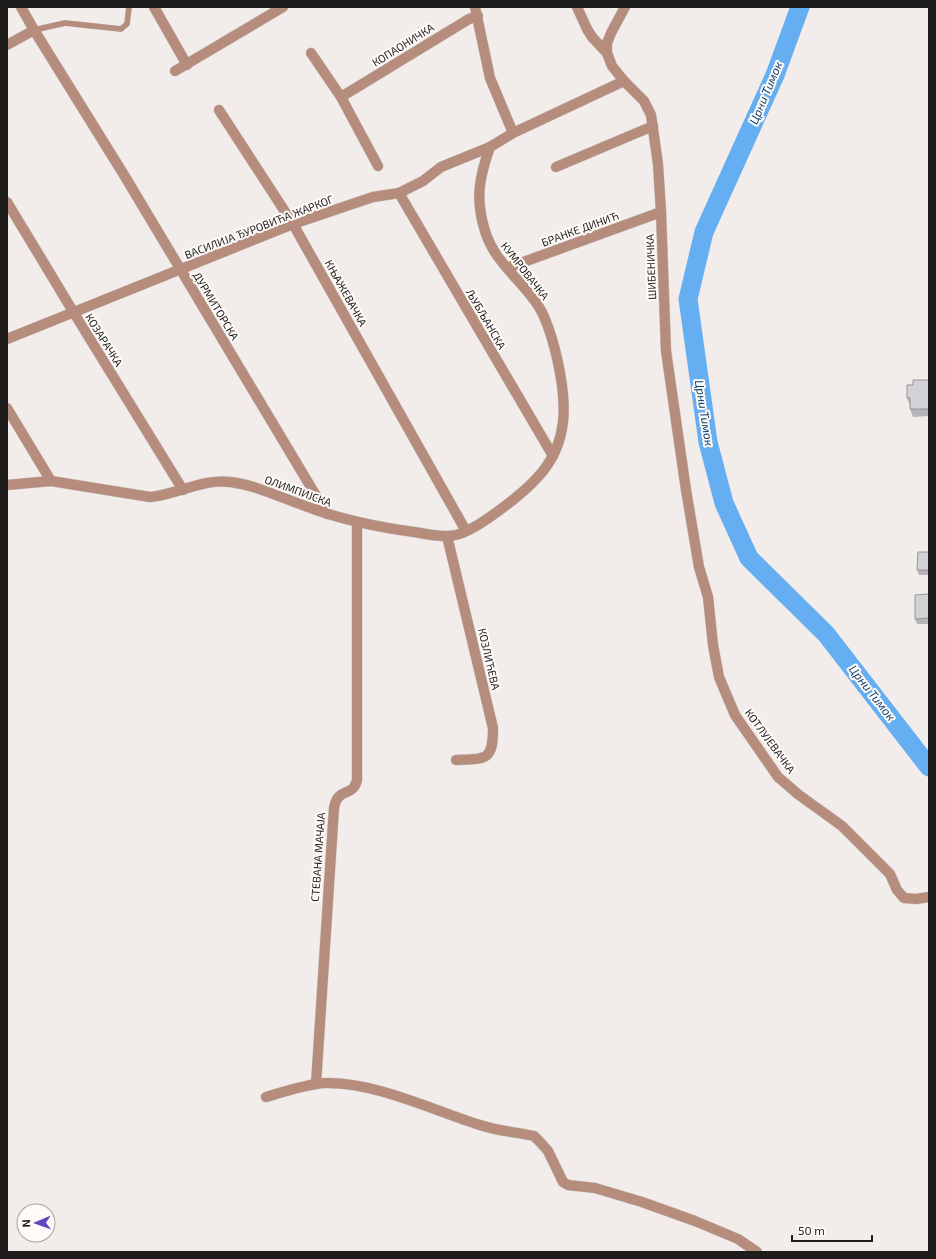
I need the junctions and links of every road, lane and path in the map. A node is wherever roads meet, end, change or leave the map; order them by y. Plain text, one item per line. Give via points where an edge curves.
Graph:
1 (21, 7) edge
2 (130, 7) edge
3 (154, 7) edge
4 (283, 7) edge
5 (577, 7) edge
6 (625, 7) edge
7 (477, 11) edge
8 (34, 30) junction
9 (7, 45) edge
10 (311, 53) dead end
11 (607, 53) junction
12 (187, 65) junction
13 (175, 71) dead end
14 (624, 80) junction
15 (341, 98) junction
16 (219, 110) dead end
17 (653, 126) junction
18 (513, 133) junction
19 (490, 147) junction
20 (378, 166) dead end
21 (556, 167) dead end
22 (399, 193) junction
23 (7, 202) edge
24 (661, 212) junction
25 (293, 224) junction
26 (508, 268) junction
27 (181, 270) junction
28 (74, 313) junction
29 (7, 339) edge
30 (7, 408) edge
31 (553, 456) junction
32 (51, 481) junction
33 (7, 485) edge
34 (183, 490) junction
35 (327, 514) junction
36 (357, 522) junction
37 (466, 531) junction
38 (447, 536) junction
39 (696, 550) joint
40 (456, 760) dead end
41 (929, 897) edge
42 (316, 1084) junction
43 (266, 1097) dead end
44 (757, 1252) edge

1 - 8 street, ДУРМИТОРСКА
2 - 8 lane via 127,24 121,29 65,23
3 - 12 street
4 - 12 street
5 - 11 street, ШИБЕНИЧКА via 592,37
6 - 11 street via 610,33
7 - 15 street, КОПАОНИЧКА
7 - 18 street via 490,78
8 - 9 street
8 - 27 street, ДУРМИТОРСКА
10 - 15 street
11 - 14 street, ШИБЕНИЧКА via 612,66
12 - 13 street
14 - 17 street, ШИБЕНИЧКА via 644,101
14 - 18 street, ВАСИЛИЈА ЂУРОВИЋА ЖАРКОГ
15 - 20 street
16 - 25 street, КЊАЖЕВАЧКА
17 - 21 street
17 - 24 street, ШИБЕНИЧКА
18 - 19 street, ВАСИЛИЈА ЂУРОВИЋА ЖАРКОГ
19 - 22 street, ВАСИЛИЈА ЂУРОВИЋА ЖАРКОГ via 441,167 423,181
19 - 26 street, КУМРОВАЧКА via 481,172 480,213 490,245
22 - 25 street, ВАСИЛИЈА ЂУРОВИЋА ЖАРКОГ via 373,197
22 - 31 street, ЉУБЉАНСКА
23 - 28 street, КОЗАРАЧКА
24 - 26 street, БРАНКЕ ДИНИЋ
24 - 39 street, ШИБЕНИЧКА via 666,351
25 - 27 street, ВАСИЛИЈА ЂУРОВИЋА ЖАРКОГ
25 - 37 street, КЊАЖЕВАЧКА
26 - 31 street, КУМРОВАЧКА via 539,308 554,346 563,385 564,410 561,433
27 - 28 street, ВАСИЛИЈА ЂУРОВИЋА ЖАРКОГ
27 - 35 street, ДУРМИТОРСКА
28 - 29 street, ВАСИЛИЈА ЂУРОВИЋА ЖАРКОГ
28 - 34 street, КОЗАРАЧКА
30 - 32 street
31 - 37 street, ОЛИМПИЈСКА via 536,479 517,497
32 - 33 street, ОЛИМПИЈСКА
32 - 34 street, ОЛИМПИЈСКА via 150,497
34 - 35 street, ОЛИМПИЈСКА via 212,482 227,481 250,486
35 - 36 street, ОЛИМПИЈСКА
36 - 38 street, ОЛИМПИЈСКА via 408,532
36 - 42 street, СТЕВАНА МАЧАЈА via 358,777 355,787 339,796 334,808
37 - 38 street, ОЛИМПИЈСКА
38 - 40 street, КОЗЛИЋЕВА via 493,728 489,754 479,759
39 - 41 street, КОТЛУЈЕВАЧКА via 708,597 712,645 719,678 735,715 778,777 842,826 890,874 900,894 908,899
42 - 43 street
42 - 44 street via 341,1084 375,1090 481,1126 534,1136 548,1151 563,1182 568,1185 595,1188 642,1202 738,1239

